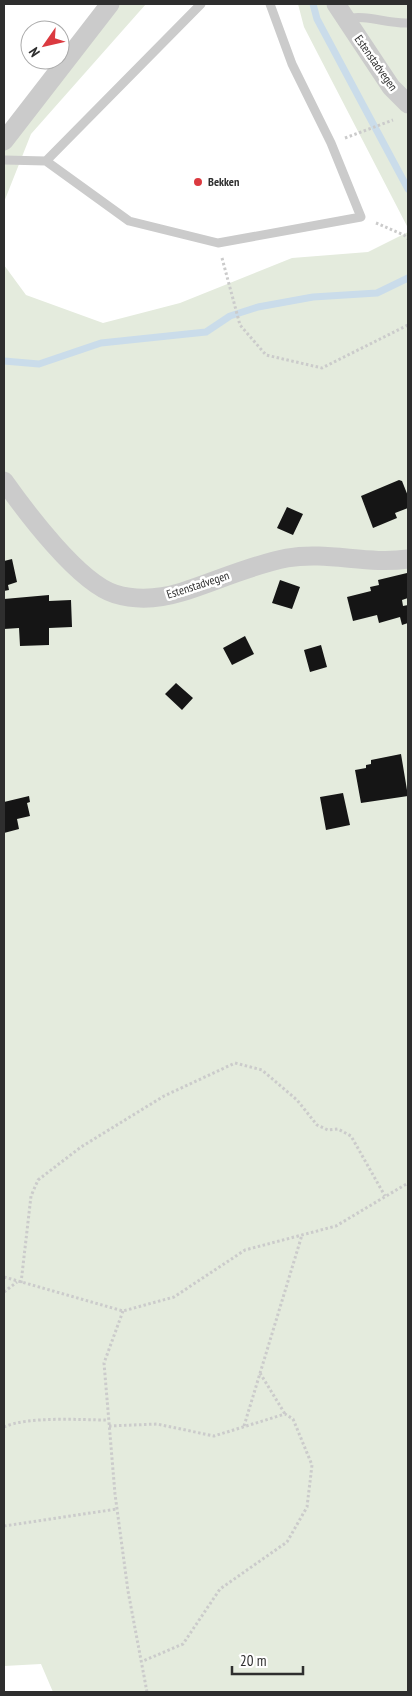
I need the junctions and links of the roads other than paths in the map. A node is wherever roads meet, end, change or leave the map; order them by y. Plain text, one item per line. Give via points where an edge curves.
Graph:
1 (110, 4) edge
2 (201, 4) edge
3 (270, 4) edge
4 (341, 12) edge
5 (408, 23) edge
6 (408, 104) edge
7 (4, 141) edge
8 (4, 160) edge
9 (46, 161) junction
10 (4, 481) edge
11 (408, 559) edge

1 - 7 street
2 - 9 lane
3 - 9 lane via 292,64 361,217 218,243 129,222
4 - 5 lane, Estenstadvegen via 391,24
4 - 6 street, Estenstadvegen via 391,87
8 - 9 lane
10 - 11 street, Estenstadvegen via 62,553 87,577 113,594 140,600 181,592 287,558 317,555 385,562

